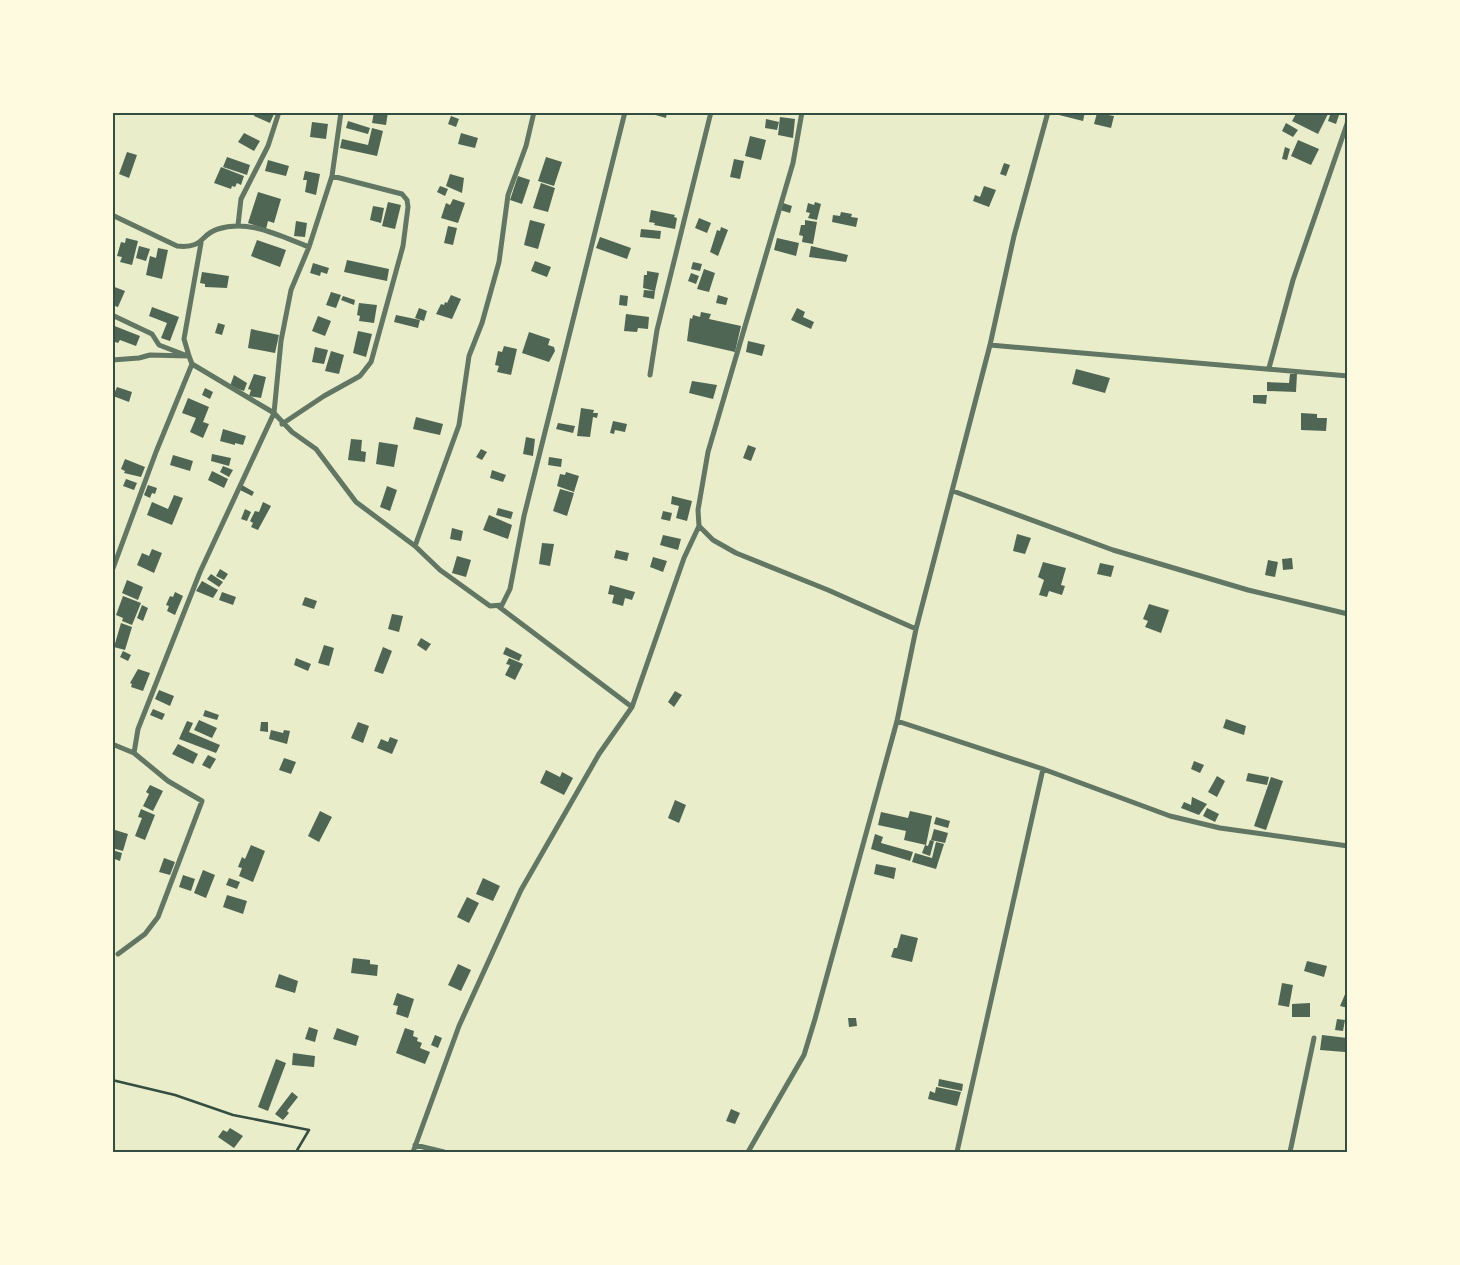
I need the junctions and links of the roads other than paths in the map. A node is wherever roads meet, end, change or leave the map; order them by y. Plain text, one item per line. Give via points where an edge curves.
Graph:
1 (279, 112) edge
2 (341, 112) edge
3 (534, 112) edge
4 (625, 112) edge
5 (711, 112) edge
6 (802, 112) edge
7 (1048, 112) edge
8 (1348, 121) edge
9 (332, 176) junction
10 (112, 215) edge
11 (238, 224) junction
12 (201, 243) junction
13 (309, 246) junction
14 (112, 315) edge
15 (990, 345) junction
16 (189, 356) junction
17 (112, 360) edge
18 (192, 364) junction
19 (1268, 368) junction
20 (650, 375) dead end
21 (1348, 376) edge
22 (274, 413) junction
23 (282, 424) junction
24 (953, 491) junction
25 (699, 526) junction
26 (415, 546) junction
27 (112, 571) edge
28 (498, 606) junction
29 (1348, 614) edge
30 (916, 629) junction
31 (632, 707) junction
32 (897, 721) junction
33 (112, 744) edge
34 (134, 753) junction
35 (1043, 770) junction
36 (1348, 846) edge
37 (118, 954) dead end
38 (1314, 1038) dead end
39 (415, 1145) junction
40 (413, 1152) edge
41 (444, 1152) edge
42 (748, 1152) edge
43 (956, 1152) edge
44 (1290, 1152) edge

1 - 11 street via 268,146 242,199
2 - 9 street
3 - 26 street via 526,146 508,195 498,262 482,323 469,356 459,425
4 - 28 street via 524,516 510,590
5 - 20 street via 657,330
6 - 25 street via 793,163 708,452 698,510
7 - 15 street via 1014,236
8 - 19 street via 1293,280
9 - 13 street
9 - 23 street via 402,194 408,207 403,246 367,368 353,382 324,396
10 - 12 street via 177,246
11 - 12 street via 216,229
11 - 13 street
12 - 16 street via 184,339
13 - 22 street via 291,290 281,341
14 - 16 street via 152,334 159,345
15 - 19 street
15 - 24 street
16 - 17 street via 150,355
16 - 18 street
18 - 22 street
18 - 27 street
19 - 21 street
22 - 23 street
22 - 34 street via 200,572 138,729
23 - 26 street via 316,449 356,502
24 - 29 street via 1113,550 1248,590
24 - 30 street
25 - 30 street via 713,540 736,553
25 - 31 street via 684,558
26 - 28 street via 440,570 490,606
28 - 31 street
30 - 32 street
31 - 39 street via 599,754 521,890 459,1026
32 - 35 street
32 - 42 street via 804,1055
33 - 34 street
34 - 37 street via 168,781 202,800 158,917 145,934
35 - 36 street via 1170,816 1220,828
35 - 43 street
38 - 44 street
39 - 40 street
39 - 41 street

